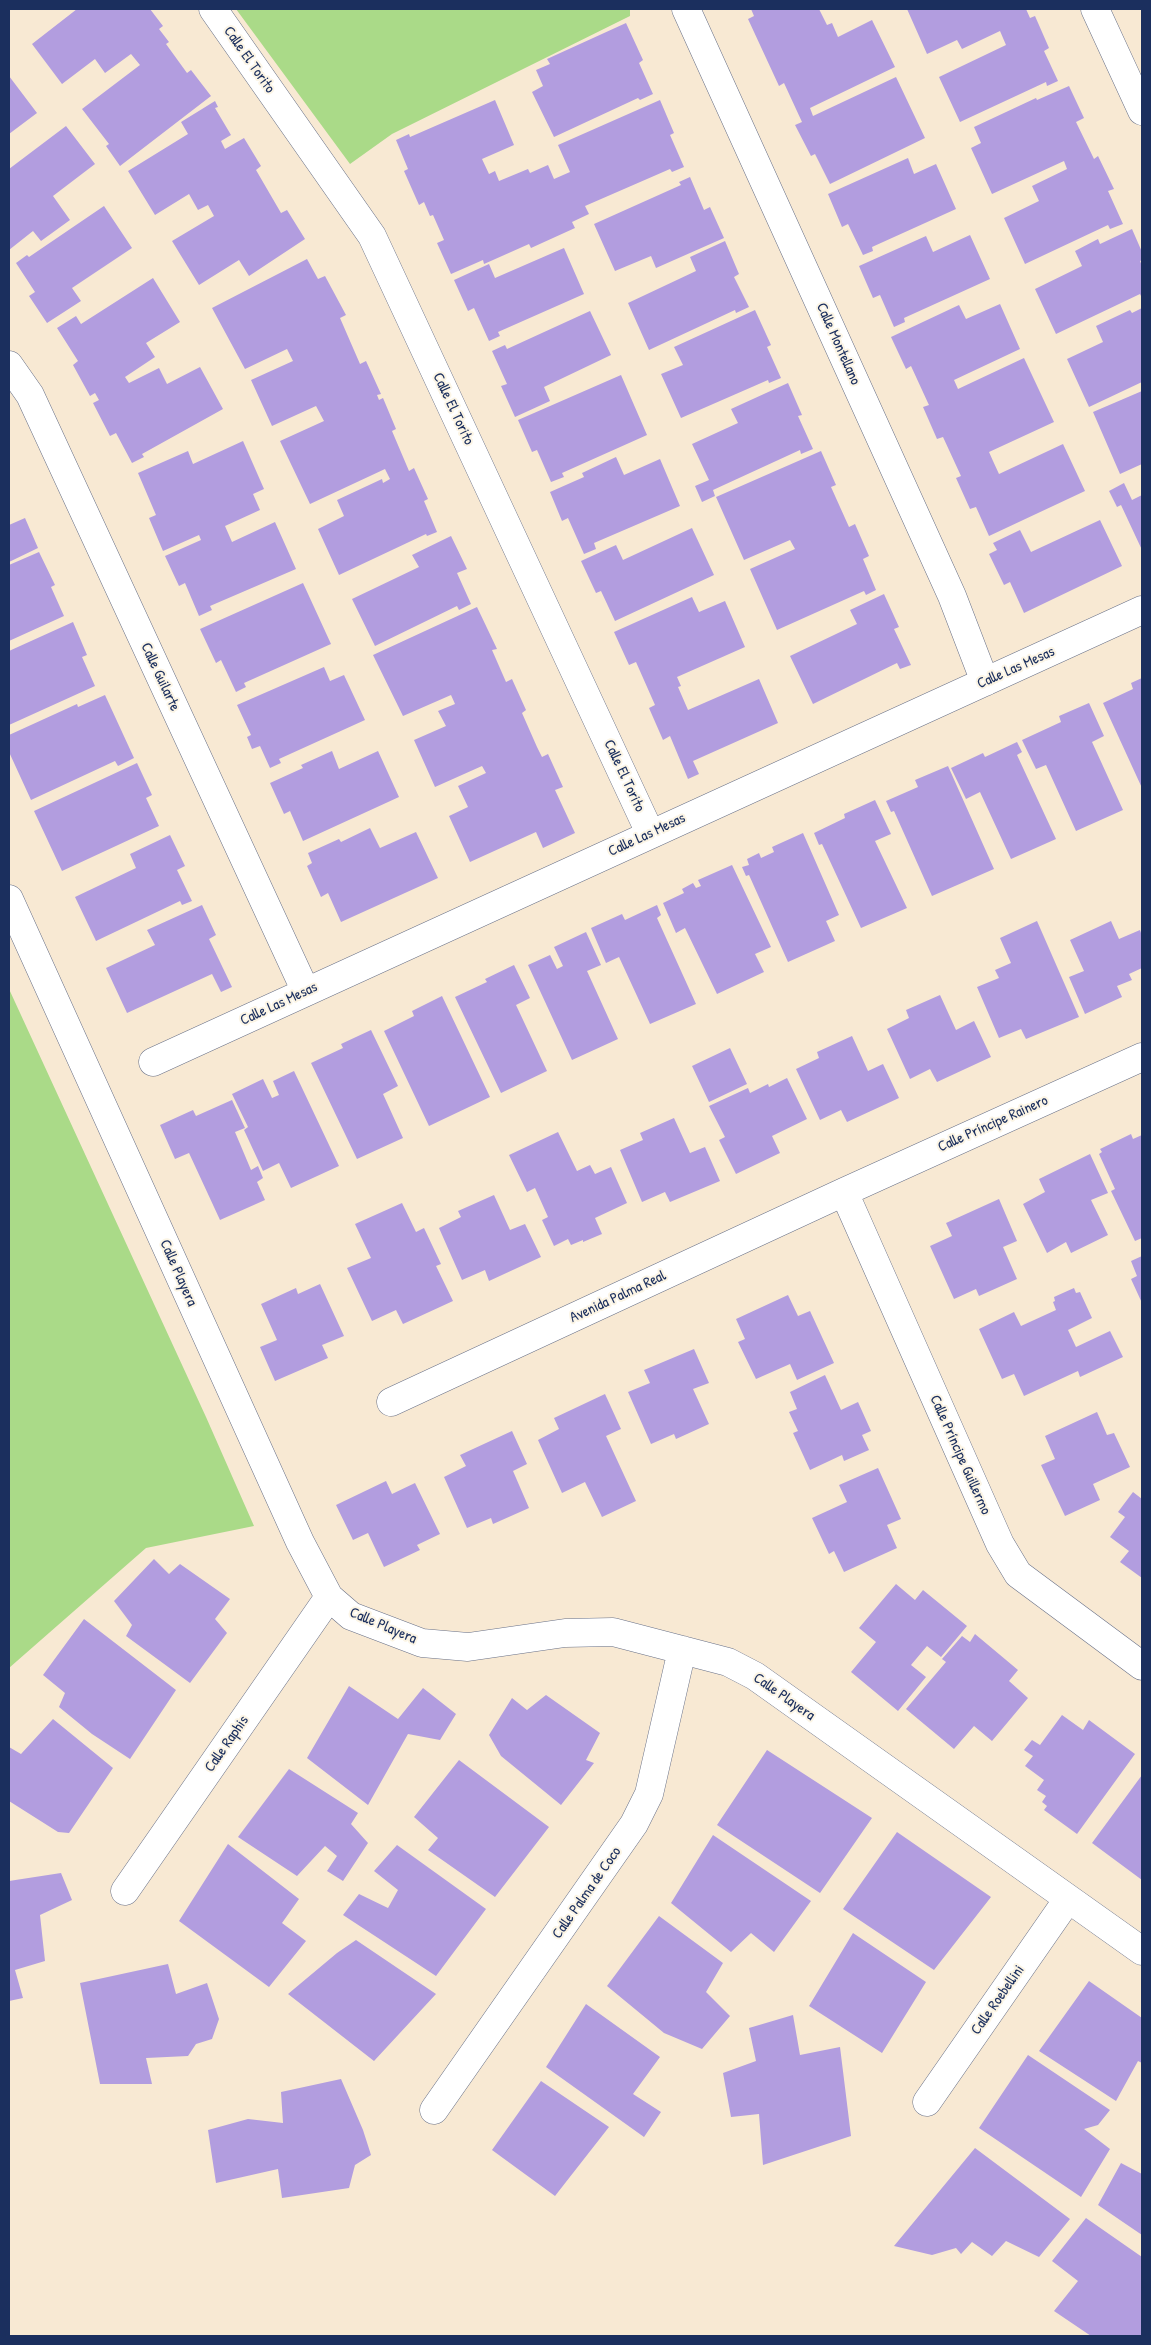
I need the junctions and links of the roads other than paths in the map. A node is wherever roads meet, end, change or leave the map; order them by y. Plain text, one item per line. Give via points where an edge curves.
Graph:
1 (213, 9) edge
2 (686, 9) edge
3 (1094, 9) edge
4 (1142, 111) edge
5 (9, 365) edge
6 (1142, 610) edge
7 (985, 682) junction
8 (650, 833) junction
9 (9, 900) edge
10 (306, 992) junction
11 (1142, 1057) edge
12 (153, 1062) dead end
13 (844, 1192) junction
14 (391, 1402) dead end
15 (329, 1597) junction
16 (682, 1650) junction
17 (1142, 1666) edge
18 (125, 1891) dead end
19 (1068, 1899) junction
20 (1142, 1951) edge
21 (927, 2102) dead end
22 (434, 2110) dead end

1 - 8 street, Calle El Torito via 372,236
2 - 7 street, Calle Montellano via 952,596
3 - 4 street
5 - 10 street, Calle Guilarte via 30,395
6 - 7 street, Calle Las Mesas
7 - 8 street, Calle Las Mesas
8 - 10 street, Calle Las Mesas
9 - 15 street, Calle Playera via 300,1542
10 - 12 street, Calle Las Mesas
11 - 13 street, Calle Príncipe Rainero
13 - 14 street, Avenida Palma Real
13 - 17 street, Calle Príncipe Guillermo via 1000,1544 1018,1574
15 - 16 street, Calle Playera via 351,1616 422,1643 468,1647 565,1633 613,1632
15 - 18 street, Calle Raphis
16 - 19 street, Calle Playera via 728,1662 755,1676
16 - 22 street, Calle Palma de Coco via 649,1794 634,1824
19 - 20 street, Calle Playera
19 - 21 street, Calle Roebellini

